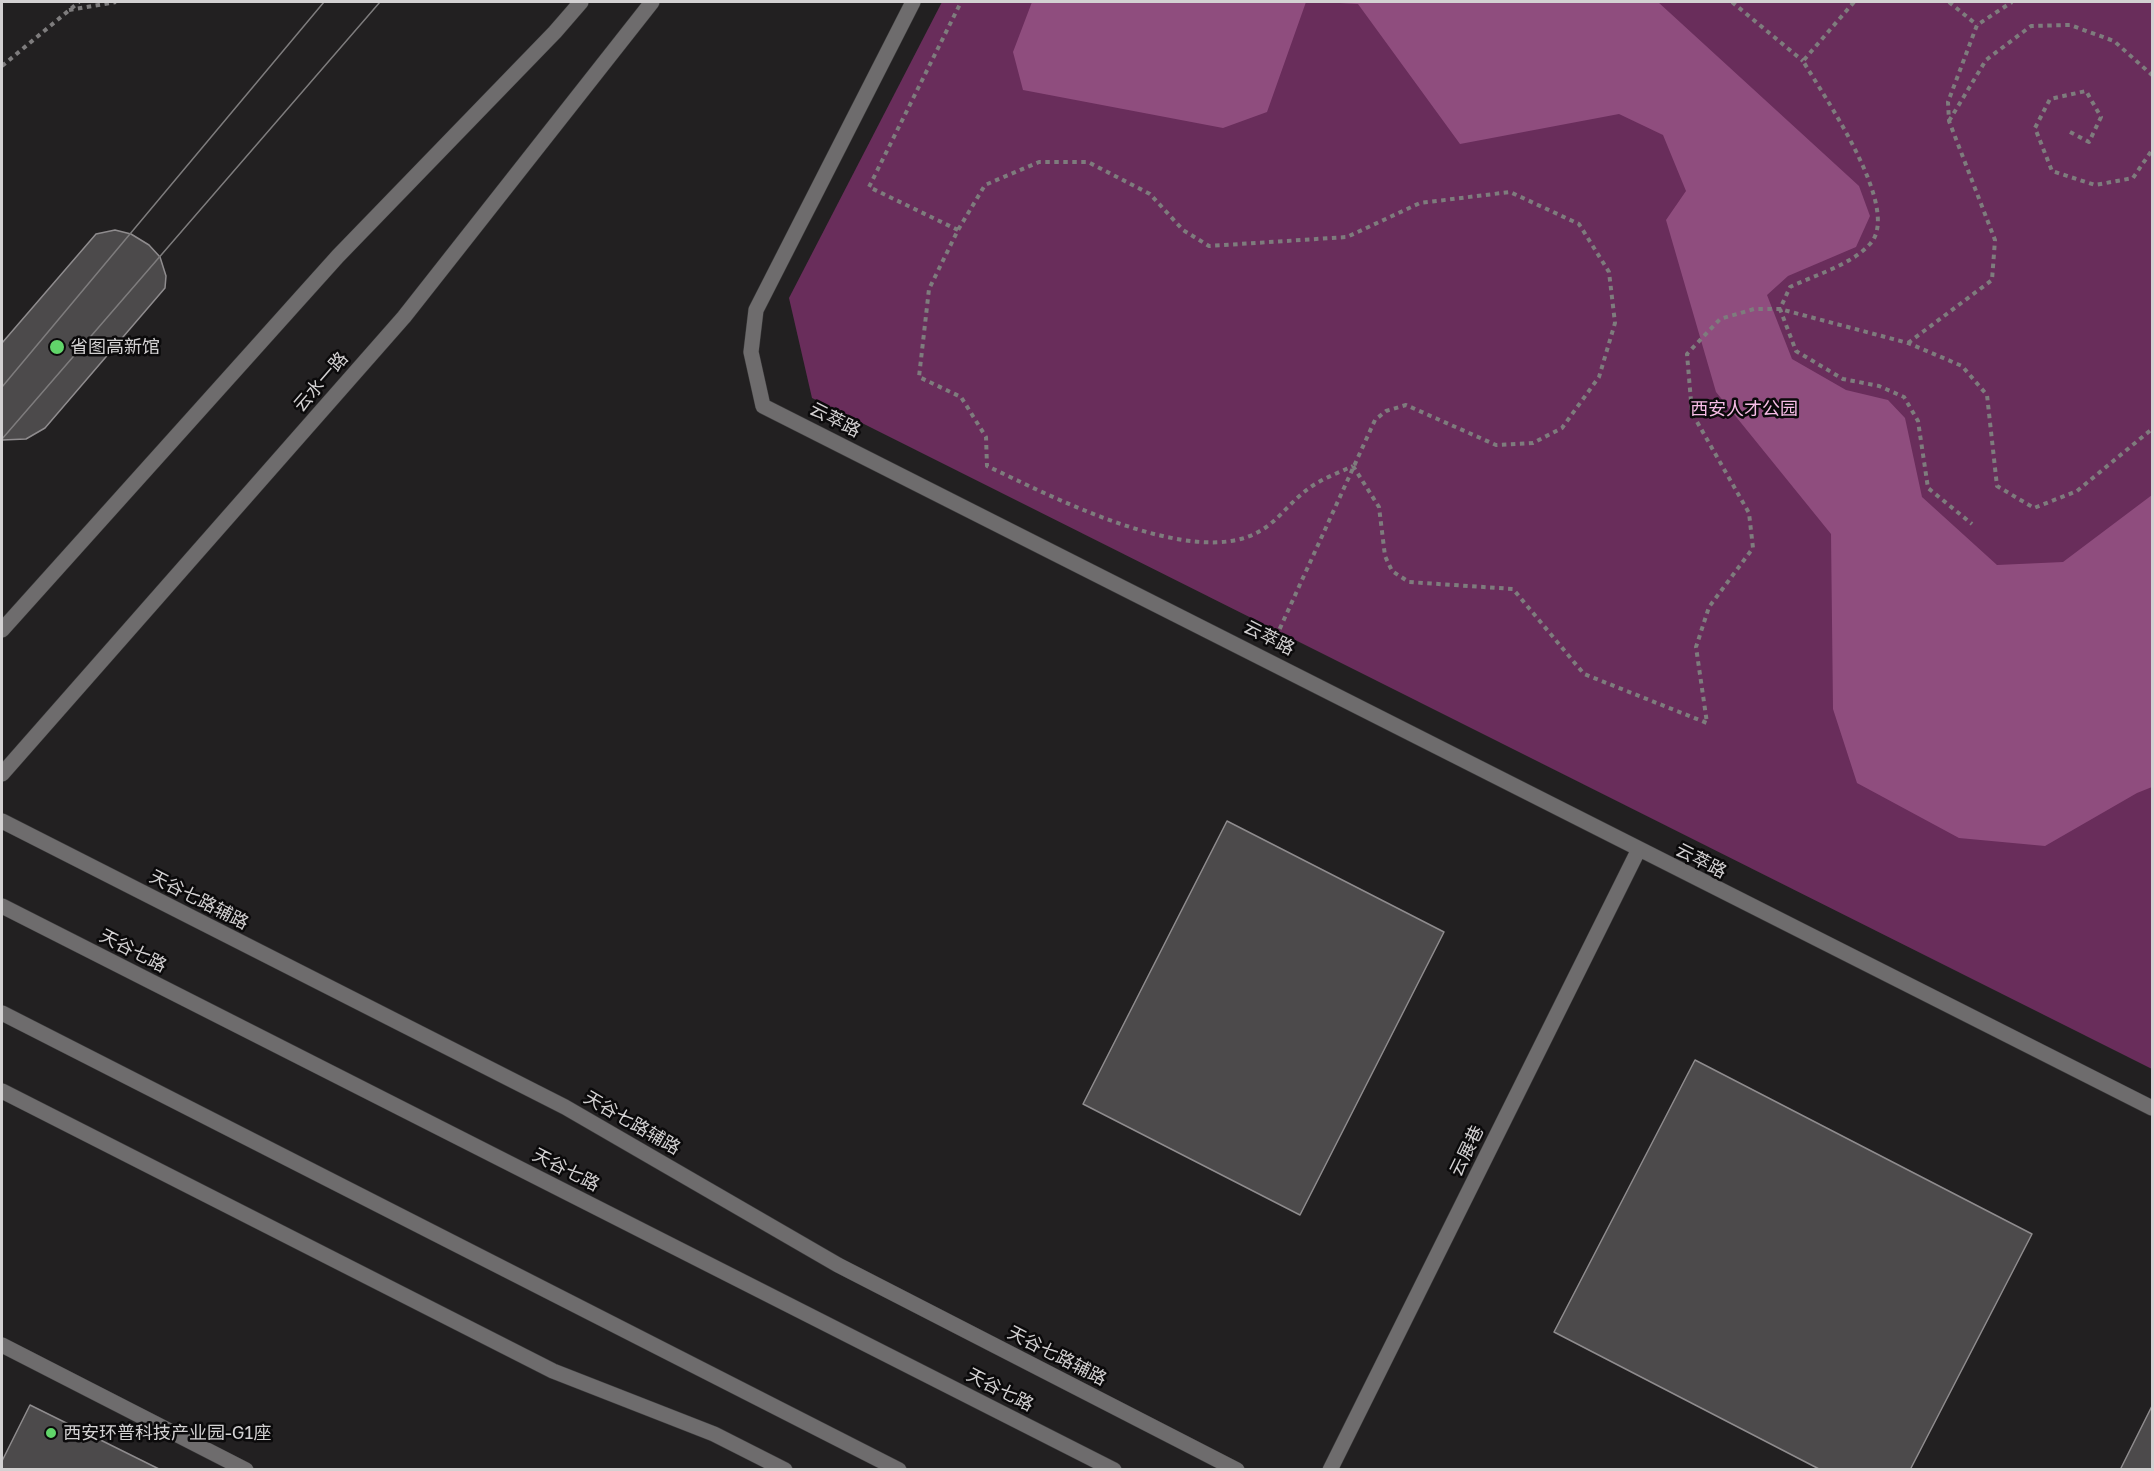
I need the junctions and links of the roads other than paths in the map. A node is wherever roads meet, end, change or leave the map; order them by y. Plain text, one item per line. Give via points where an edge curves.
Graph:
1 (581, 2) edge
2 (652, 2) edge
3 (913, 2) edge
4 (2, 630) edge
5 (2, 774) edge
6 (2, 821) edge
7 (1638, 851) junction
8 (2, 906) edge
9 (2, 1013) edge
10 (2, 1091) edge
11 (2152, 1108) edge
12 (2, 1345) edge
13 (246, 1470) edge
14 (784, 1470) edge
15 (899, 1470) edge
16 (1114, 1470) edge
17 (1238, 1470) edge
18 (1330, 1470) edge

1 - 4 street via 338,256
2 - 5 street, 云水一路 via 404,317
3 - 7 street, 云萃路 via 756,310 751,352 763,406 1266,658
6 - 17 street, 天谷七路辅路 via 565,1107 838,1265
7 - 11 street, 云萃路
7 - 18 street, 云展巷
8 - 16 street, 天谷七路
9 - 15 street
10 - 14 street via 553,1371 714,1434
12 - 13 street

